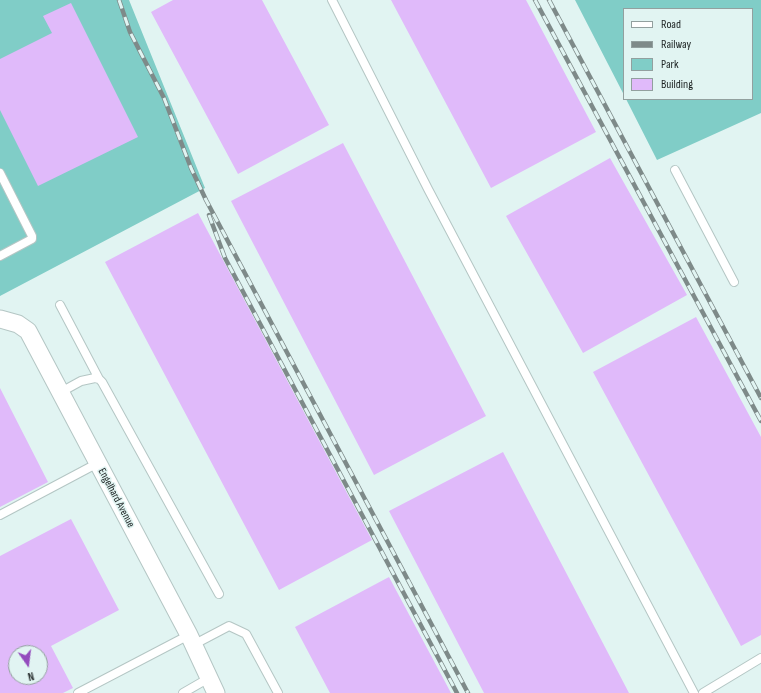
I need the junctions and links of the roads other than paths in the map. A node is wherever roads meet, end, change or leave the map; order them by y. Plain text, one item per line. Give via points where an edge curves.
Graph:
1 (332, 0) edge
2 (674, 170) dead end
3 (0, 173) edge
4 (0, 256) edge
5 (734, 282) dead end
6 (60, 305) dead end
7 (0, 319) edge
8 (99, 379) junction
9 (61, 392) junction
10 (98, 463) junction
11 (0, 515) edge
12 (219, 594) dead end
13 (191, 640) junction
14 (761, 658) edge
15 (213, 686) edge
16 (78, 693) edge
17 (183, 693) edge
18 (278, 693) edge
19 (694, 693) edge
20 (703, 693) edge

1 - 19 lane via 428,189
2 - 5 lane
3 - 4 lane via 32,236 32,239
6 - 8 lane
7 - 9 street, Engelhard Avenue via 18,324 28,331
8 - 9 lane via 81,381
8 - 12 lane
9 - 10 street, Engelhard Avenue
10 - 11 lane
10 - 13 street, Engelhard Avenue
13 - 15 street, Engelhard Avenue
13 - 16 lane
13 - 18 lane via 230,626 246,634
14 - 20 lane
15 - 17 lane

